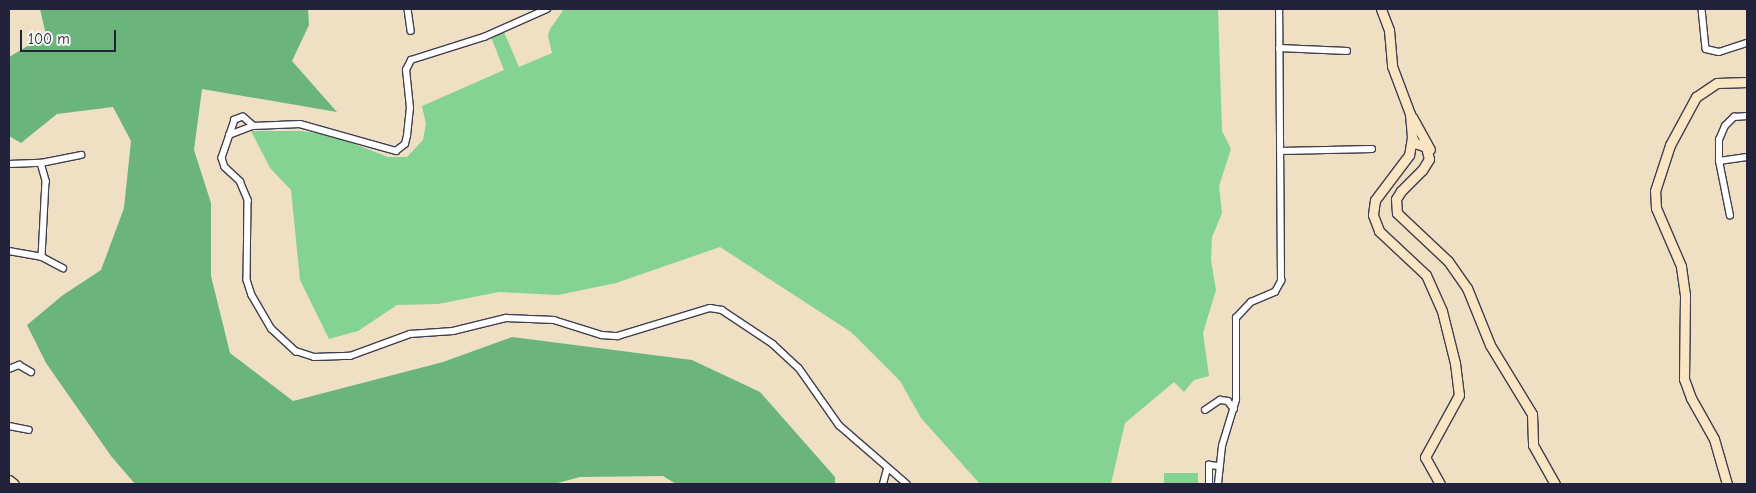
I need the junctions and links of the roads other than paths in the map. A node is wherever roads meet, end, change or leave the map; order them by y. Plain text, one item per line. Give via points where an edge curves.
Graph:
1 (408, 9) edge
2 (547, 9) edge
3 (1279, 9) edge
4 (1381, 9) edge
5 (1702, 9) edge
6 (411, 31) dead end
7 (1747, 42) edge
8 (1278, 48) junction
9 (1347, 51) dead end
10 (1747, 82) edge
11 (1410, 114) junction
12 (1747, 116) edge
13 (253, 126) junction
14 (229, 135) junction
15 (1412, 146) junction
16 (1372, 149) dead end
17 (1281, 151) junction
18 (79, 156) dead end
19 (1747, 157) edge
20 (1428, 159) junction
21 (1719, 161) junction
22 (41, 163) junction
23 (9, 164) edge
24 (1730, 216) dead end
25 (9, 251) edge
26 (42, 257) junction
27 (63, 268) dead end
28 (9, 368) edge
29 (31, 372) dead end
30 (1234, 409) junction
31 (1205, 410) dead end
32 (9, 426) edge
33 (30, 430) dead end
34 (1218, 466) junction
35 (887, 468) junction
36 (9, 480) edge
37 (14, 484) edge
38 (883, 484) edge
39 (907, 484) edge
40 (1209, 484) edge
41 (1218, 484) edge
42 (1440, 484) edge
43 (1555, 484) edge
44 (1727, 484) edge

1 - 6 street
2 - 13 street via 484,38 411,60 406,70 410,108 407,136 405,144 396,150 313,125
3 - 8 street
4 - 11 main road via 1388,30 1392,66
5 - 7 street via 1706,49 1719,52
8 - 9 street
8 - 17 street
10 - 44 main road via 1717,83 1696,97 1670,146 1655,191 1658,213 1681,266 1686,295 1684,379 1721,455
11 - 15 main road
11 - 20 main road via 1430,147
12 - 21 street via 1734,117 1725,126 1719,140
13 - 14 street
13 - 14 street via 247,118 238,118
14 - 35 street via 222,158 225,168 240,181 248,200 247,280 260,311 284,342 296,351 314,357 350,356 410,334 453,331 506,318 554,320 602,335 618,336 710,308 722,310 773,344 799,368 839,425
15 - 20 main road via 1426,147
15 - 42 main road via 1375,200 1373,215 1379,231 1426,276 1442,311 1457,370 1460,387 1455,407 1426,452 1427,464
16 - 17 street
17 - 30 street via 1281,281 1275,292 1251,302 1236,318
18 - 22 street
19 - 21 street
20 - 43 main road via 1396,198 1397,213 1448,261 1467,288 1490,345 1532,414 1533,445
21 - 24 street
22 - 23 street
22 - 26 street via 46,181
25 - 26 street
26 - 27 street
28 - 29 street via 19,365
30 - 31 street via 1228,402 1220,400
30 - 34 street
32 - 33 street
34 - 40 street via 1209,465
34 - 41 street
35 - 38 street
35 - 39 street
36 - 37 main road

